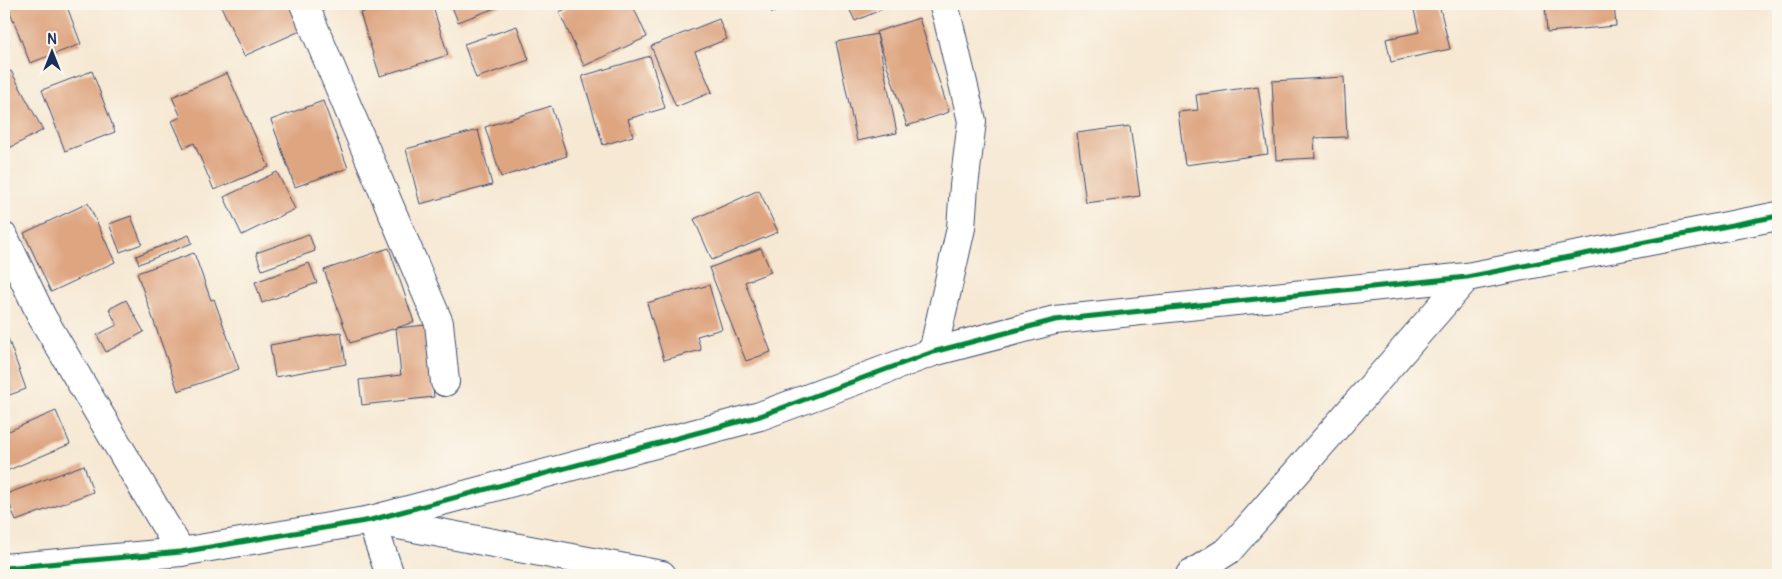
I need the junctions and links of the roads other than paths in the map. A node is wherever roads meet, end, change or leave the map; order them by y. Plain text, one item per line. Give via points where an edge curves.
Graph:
1 (304, 4) edge
2 (943, 4) edge
3 (1778, 216) edge
4 (4, 237) edge
5 (1467, 277) junction
6 (933, 352) junction
7 (445, 382) dead end
8 (371, 520) junction
9 (181, 552) junction
10 (4, 568) edge
11 (390, 575) edge
12 (662, 575) edge
13 (1190, 575) edge

1 - 7 street via 439,323
2 - 6 street via 972,121 961,228
3 - 5 street
4 - 9 street via 42,317
5 - 6 street via 1054,320
5 - 13 street via 1229,550
6 - 8 street via 760,416
8 - 9 street
8 - 11 street
8 - 12 street
9 - 10 street

